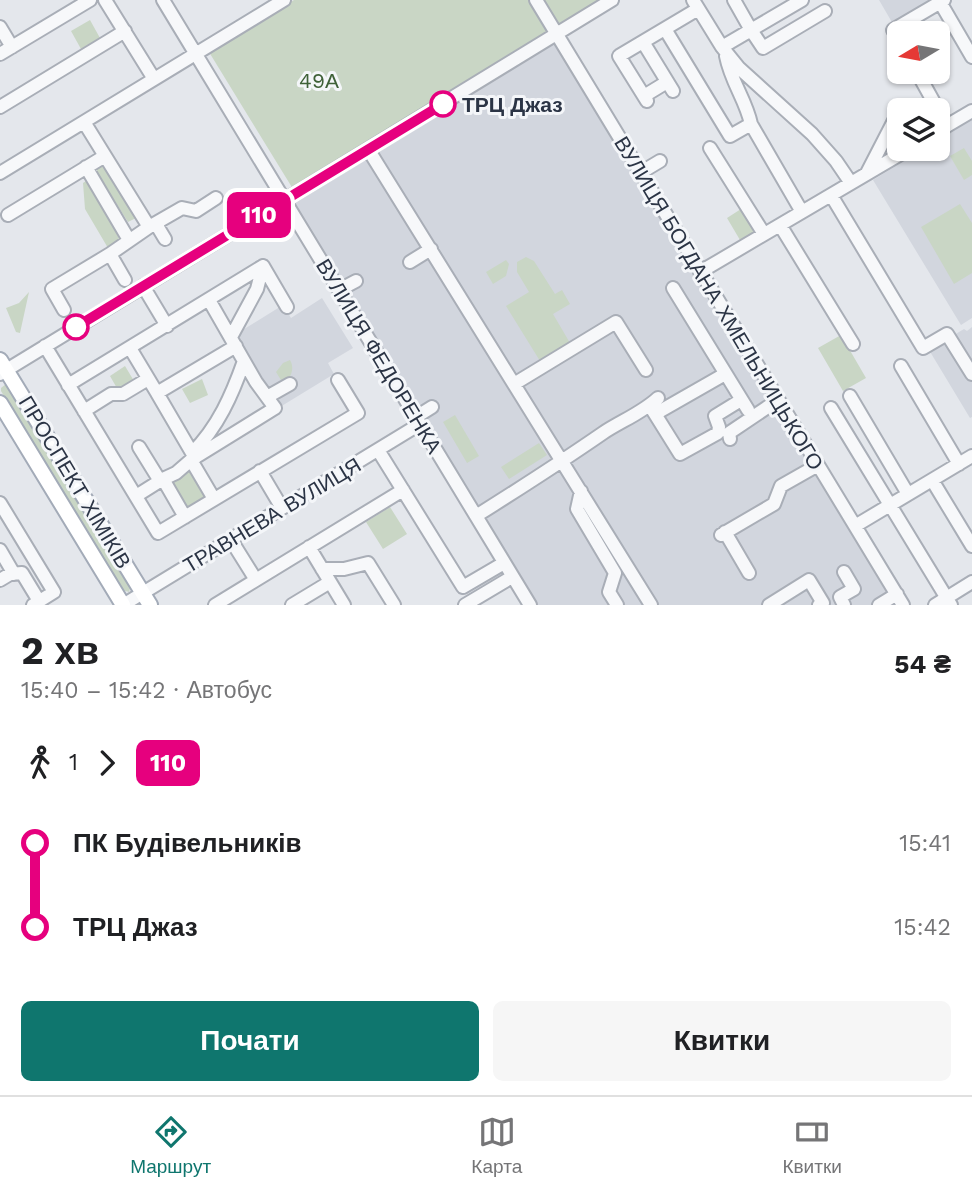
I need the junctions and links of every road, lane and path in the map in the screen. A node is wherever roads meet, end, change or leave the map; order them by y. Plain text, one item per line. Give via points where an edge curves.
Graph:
1 (90, 0) edge
2 (105, 0) edge
3 (163, 0) edge
4 (284, 0) edge
5 (536, 0) edge
6 (612, 0) edge
7 (734, 0) edge
8 (802, 0) edge
9 (942, 1) edge
10 (696, 4) edge
11 (825, 11) dead end
12 (908, 21) edge
13 (0, 27) edge
14 (665, 29) junction
15 (751, 30) junction
16 (125, 31) junction
17 (556, 34) junction
18 (643, 42) junction
19 (12, 47) junction
20 (724, 49) junction
21 (0, 54) edge
22 (196, 54) junction
23 (972, 57) edge
24 (154, 79) junction
25 (0, 107) edge
26 (972, 111) edge
27 (84, 121) junction
28 (751, 124) junction
29 (950, 125) edge
30 (887, 134) edge
31 (710, 148) dead end
32 (368, 149) junction
33 (105, 156) junction
34 (660, 161) dead end
35 (888, 161) edge
36 (86, 167) junction
37 (0, 173) edge
38 (640, 173) junction
39 (867, 173) junction
40 (851, 183) junction
41 (831, 195) junction
42 (216, 198) dead end
43 (284, 200) junction
44 (802, 212) junction
45 (8, 215) dead end
46 (153, 225) junction
47 (780, 225) junction
48 (764, 234) junction
49 (165, 239) dead end
50 (129, 240) junction
51 (430, 249) junction
52 (110, 254) junction
53 (410, 262) dead end
54 (263, 266) junction
55 (700, 272) junction
56 (125, 280) dead end
57 (356, 281) dead end
58 (143, 286) junction
59 (673, 288) dead end
60 (339, 290) junction
61 (209, 300) junction
62 (287, 307) dead end
63 (64, 310) dead end
64 (167, 326) junction
65 (234, 341) junction
66 (853, 344) dead end
67 (45, 346) junction
68 (130, 348) junction
69 (244, 361) junction
70 (901, 366) dead end
71 (2, 368) edge
72 (646, 370) dead end
73 (725, 374) junction
74 (972, 374) edge
75 (148, 379) junction
76 (338, 380) dead end
77 (290, 384) dead end
78 (514, 384) junction
79 (68, 385) junction
80 (157, 393) junction
81 (850, 396) dead end
82 (267, 397) junction
83 (778, 400) junction
84 (0, 403) edge
85 (654, 406) junction
86 (432, 407) dead end
87 (831, 408) dead end
88 (84, 411) junction
89 (418, 421) junction
90 (730, 439) dead end
91 (139, 447) dead end
92 (378, 450) junction
93 (972, 456) edge
94 (192, 457) junction
95 (563, 462) junction
96 (959, 464) junction
97 (818, 465) junction
98 (260, 471) junction
99 (162, 480) junction
100 (932, 480) junction
101 (402, 490) junction
102 (581, 491) junction
103 (908, 494) junction
104 (136, 496) junction
105 (214, 499) junction
106 (0, 503) edge
107 (890, 506) junction
108 (282, 508) junction
109 (476, 516) junction
110 (185, 517) junction
111 (855, 526) junction
112 (231, 540) junction
113 (972, 546) edge
114 (309, 547) junction
115 (0, 550) edge
116 (504, 563) junction
117 (322, 569) junction
118 (844, 572) dead end
119 (749, 573) dead end
120 (14, 574) junction
121 (512, 577) junction
122 (0, 580) edge
123 (256, 580) junction
124 (330, 582) junction
125 (972, 582) edge
126 (146, 599) edge
127 (900, 600) edge
128 (36, 603) edge
129 (944, 603) edge
130 (123, 605) edge
131 (215, 605) edge
132 (292, 605) edge
133 (344, 605) edge
134 (394, 605) edge
135 (465, 605) edge
136 (530, 605) edge
137 (617, 605) edge
138 (651, 605) edge
139 (769, 605) edge
140 (819, 605) edge
141 (844, 605) edge
142 (879, 605) edge

1 - 19 street
2 - 16 street
3 - 22 street, ВУЛИЦЯ ФЕДОРЕНКА
4 - 22 street
5 - 17 street, ВУЛИЦЯ БОГДАНА ХМЕЛЬНИЦЬКОГО
6 - 17 street
7 - 15 street
8 - 15 street
9 - 12 street
9 - 23 street
10 - 14 street
10 - 20 street
11 - 15 street via 763,48
13 - 19 street
14 - 18 street
14 - 28 street via 730,136
15 - 20 street
16 - 24 street
16 - 25 street
17 - 32 street
17 - 38 street, ВУЛИЦЯ БОГДАНА ХМЕЛЬНИЦЬКОГО
18 - 18 street via 619,56 646,98 670,86
19 - 21 street
20 - 28 street
20 - 40 street via 746,77 812,134
22 - 24 street
22 - 43 street, ВУЛИЦЯ ФЕДОРЕНКА
24 - 27 street
26 - 29 street
27 - 33 street
27 - 37 street
28 - 44 street
30 - 39 street
31 - 48 street
32 - 43 street
32 - 51 street
33 - 36 street
33 - 46 street
34 - 38 street
35 - 39 street
36 - 45 street
36 - 50 street
38 - 55 street, ВУЛИЦЯ БОГДАНА ХМЕЛЬНИЦЬКОГО
39 - 40 street
40 - 41 street
41 - 44 street
41 - 74 street via 923,348 947,334
42 - 46 street via 196,211 182,208
43 - 58 street
43 - 60 street, ВУЛИЦЯ ФЕДОРЕНКА
44 - 47 street
46 - 49 street
46 - 50 street
47 - 48 street
47 - 66 street
48 - 55 street
50 - 52 street
51 - 53 street
51 - 78 street
52 - 56 street
52 - 63 street via 52,289
54 - 61 street
54 - 62 street
54 - 65 street
55 - 83 street, ВУЛИЦЯ БОГДАНА ХМЕЛЬНИЦЬКОГО
57 - 60 street
58 - 64 street
58 - 67 street
59 - 73 street
60 - 89 street, ВУЛИЦЯ ФЕДОРЕНКА
61 - 64 street
61 - 65 street
64 - 68 street
65 - 69 street
65 - 80 street
67 - 71 street
67 - 79 street
68 - 75 street
68 - 79 street
69 - 82 street
69 - 94 street via 228,404
70 - 96 street
71 - 126 main road, ПРОСПЕКТ ХІМІКІВ
72 - 78 street via 616,322
73 - 85 street
73 - 85 street via 744,405 715,416 718,433 687,453 680,454
75 - 80 street
75 - 88 street
76 - 98 street via 358,413
77 - 82 street
78 - 95 street
79 - 88 street
80 - 94 street
81 - 103 street
82 - 94 street via 275,408
83 - 90 street via 729,433
83 - 97 street, ВУЛИЦЯ БОГДАНА ХМЕЛЬНИЦЬКОГО
84 - 130 main road, ПРОСПЕКТ ХІМІКІВ
85 - 95 street via 605,432
86 - 89 street, ТРАВНЕВА ВУЛИЦЯ
87 - 107 street
88 - 104 street
89 - 92 street, ТРАВНЕВА ВУЛИЦЯ
89 - 109 street, ВУЛИЦЯ ФЕДОРЕНКА
91 - 99 street
92 - 101 street
92 - 108 street, ТРАВНЕВА ВУЛИЦЯ
93 - 96 street
94 - 99 street
94 - 105 street
95 - 102 street
95 - 109 street
96 - 100 street
97 - 111 street, ВУЛИЦЯ БОГДАНА ХМЕЛЬНИЦЬКОГО
97 - 119 street via 781,486 774,503 723,533
98 - 105 street
98 - 108 street
99 - 104 street
99 - 110 street
100 - 103 street
100 - 113 street
101 - 114 street
101 - 116 street via 463,587
102 - 137 street via 577,509 615,573 609,592
102 - 138 street
103 - 107 street
104 - 110 street via 158,533
105 - 110 street
106 - 128 street via 54,592
107 - 111 street
107 - 129 street
108 - 112 street, ТРАВНЕВА ВУЛИЦЯ
109 - 116 street, ВУЛИЦЯ ФЕДОРЕНКА
111 - 127 street, ВУЛИЦЯ БОГДАНА ХМЕЛЬНИЦЬКОГО
112 - 123 street
112 - 126 street, ТРАВНЕВА ВУЛИЦЯ
114 - 117 street
114 - 123 street
115 - 120 street
116 - 121 street, ВУЛИЦЯ ФЕДОРЕНКА
117 - 124 street
117 - 134 street via 368,563
118 - 141 street via 854,589 840,597
120 - 122 street
120 - 128 street via 22,573
121 - 135 street
121 - 136 street, ВУЛИЦЯ ФЕДОРЕНКА
123 - 131 street
124 - 132 street
124 - 133 street
125 - 129 street
126 - 130 street, ТРАВНЕВА ВУЛИЦЯ
127 - 142 street
139 - 140 street via 809,580 823,603

